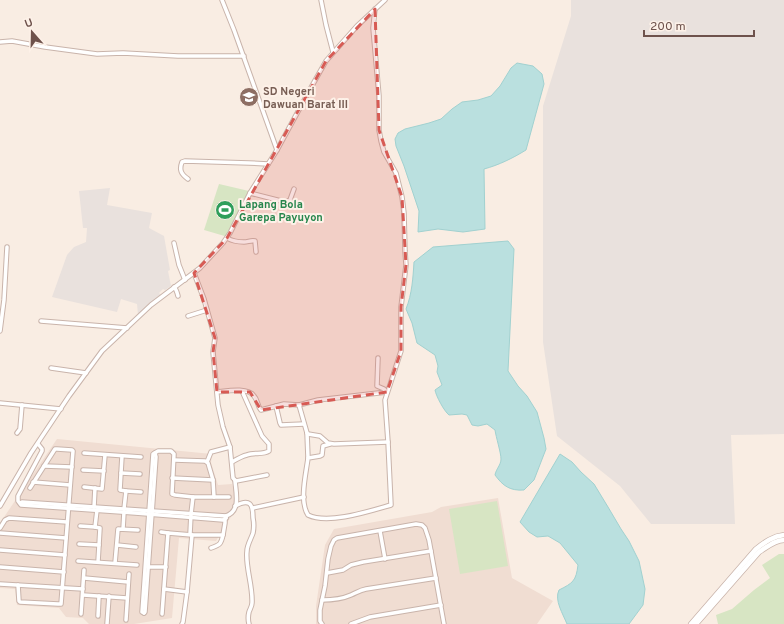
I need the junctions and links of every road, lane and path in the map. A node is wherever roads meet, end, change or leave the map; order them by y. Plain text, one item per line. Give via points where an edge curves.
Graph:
1 (222, 0) edge
2 (321, 0) edge
3 (385, 0) edge
4 (375, 9) junction
5 (0, 42) edge
6 (333, 52) junction
7 (244, 56) junction
8 (277, 150) junction
9 (268, 164) junction
10 (188, 179) dead end
11 (294, 189) dead end
12 (250, 193) junction
13 (227, 238) junction
14 (174, 243) dead end
15 (7, 247) dead end
16 (256, 252) dead end
17 (194, 273) junction
18 (185, 280) junction
19 (174, 287) junction
20 (178, 296) dead end
21 (207, 310) junction
22 (188, 316) dead end
23 (41, 321) dead end
24 (127, 328) junction
25 (0, 331) edge
26 (378, 358) dead end
27 (50, 368) dead end
28 (86, 373) junction
29 (242, 391) junction
30 (217, 392) junction
31 (386, 392) junction
32 (0, 403) edge
33 (22, 405) junction
34 (300, 405) junction
35 (276, 406) junction
36 (61, 409) junction
37 (304, 424) junction
38 (306, 432) junction
39 (17, 433) dead end
40 (388, 442) junction
41 (38, 444) junction
42 (330, 444) junction
43 (230, 447) junction
44 (84, 453) dead end
45 (105, 455) junction
46 (122, 456) junction
47 (141, 457) dead end
48 (308, 458) junction
49 (174, 460) junction
50 (207, 462) junction
51 (232, 462) junction
52 (44, 466) junction
53 (72, 468) junction
54 (83, 470) dead end
55 (104, 471) junction
56 (121, 473) junction
57 (140, 474) dead end
58 (267, 476) dead end
59 (172, 478) junction
60 (213, 480) junction
61 (235, 481) junction
62 (33, 482) junction
63 (70, 485) junction
64 (84, 487) dead end
65 (30, 488) dead end
66 (95, 488) junction
67 (126, 491) junction
68 (141, 492) dead end
69 (193, 497) junction
70 (214, 497) junction
71 (230, 497) dead end
72 (304, 497) junction
73 (0, 506) edge
74 (235, 506) junction
75 (68, 507) junction
76 (95, 508) junction
77 (253, 508) junction
78 (124, 510) junction
79 (150, 513) junction
80 (191, 516) junction
81 (225, 518) junction
82 (67, 522) junction
83 (80, 526) dead end
84 (95, 527) junction
85 (0, 528) edge
86 (122, 529) junction
87 (138, 530) dead end
88 (380, 531) junction
89 (161, 532) dead end
90 (0, 533) edge
91 (168, 533) junction
92 (191, 534) junction
93 (223, 535) junction
94 (784, 535) edge
95 (66, 538) junction
96 (784, 540) edge
97 (149, 542) junction
98 (79, 544) dead end
99 (99, 545) junction
100 (116, 545) junction
101 (136, 547) dead end
102 (211, 548) dead end
103 (0, 550) edge
104 (432, 550) junction
105 (64, 555) junction
106 (385, 559) junction
107 (78, 561) dead end
108 (98, 562) junction
109 (115, 563) junction
110 (137, 565) dead end
111 (148, 566) junction
112 (0, 567) edge
113 (166, 567) junction
114 (84, 570) dead end
115 (64, 572) junction
116 (327, 573) junction
117 (129, 574) dead end
118 (84, 578) junction
119 (436, 578) junction
120 (128, 582) junction
121 (0, 584) edge
122 (18, 585) junction
123 (63, 588) junction
124 (83, 589) junction
125 (164, 589) junction
126 (145, 591) junction
127 (186, 592) junction
128 (83, 595) junction
129 (99, 596) junction
130 (109, 596) junction
131 (128, 598) junction
132 (322, 600) junction
133 (441, 605) junction
134 (81, 614) dead end
135 (162, 614) dead end
136 (98, 616) dead end
137 (126, 620) dead end
138 (697, 621) edge
139 (107, 624) edge
140 (182, 624) edge
141 (249, 624) edge
142 (322, 624) edge
143 (351, 624) edge
144 (444, 624) edge
145 (691, 624) edge

1 - 7 street
2 - 6 street
3 - 4 street
4 - 6 street
4 - 31 street via 373,28 379,130 384,152 396,174 402,196 406,251 401,307 401,351
5 - 7 street via 12,41 97,54
6 - 8 street via 319,72
7 - 8 street
8 - 9 street
9 - 10 street via 185,161 181,164 181,173
9 - 12 street
11 - 12 street via 290,200 285,202
12 - 13 street
13 - 16 street via 243,242 253,240
13 - 17 street
14 - 18 street
15 - 25 street
17 - 18 street
17 - 21 street
18 - 19 street
19 - 20 street
19 - 24 street
21 - 22 street
21 - 30 street via 215,338 213,352
23 - 24 street
24 - 28 street via 102,351
26 - 31 street via 377,386
27 - 28 street
28 - 36 street
29 - 30 street
29 - 35 street via 253,394 261,410
29 - 51 street via 262,436 269,444 269,451 249,454
30 - 43 street via 219,412
31 - 34 street via 318,400
31 - 40 street
32 - 33 street
33 - 36 street
33 - 39 street via 20,429
34 - 35 street
34 - 37 street
35 - 37 street via 281,426
36 - 41 street
37 - 38 street
38 - 42 street via 320,436
38 - 48 street
40 - 42 street
40 - 72 street via 391,505 346,516 312,517 306,514
41 - 73 street
41 - 75 street via 42,454 18,496 18,502 21,505
42 - 48 street via 323,446 322,455
43 - 50 street via 211,452
43 - 51 street
44 - 45 street
45 - 46 street
45 - 55 street
46 - 47 street
46 - 56 street
48 - 72 street
49 - 50 street
49 - 59 street
49 - 79 street via 171,451 158,451 152,456
50 - 60 street
51 - 61 street
52 - 53 street
52 - 53 street via 57,449 73,451
52 - 62 street
53 - 63 street
54 - 55 street
55 - 66 street via 102,489
56 - 57 street
56 - 67 street via 120,490
58 - 61 street
59 - 60 street
59 - 69 street via 172,494
60 - 70 street
61 - 74 street via 238,498
62 - 63 street
62 - 65 street
63 - 75 street
64 - 66 street
66 - 76 street
67 - 68 street
67 - 78 street
69 - 70 street
69 - 80 street
70 - 71 street
72 - 77 street
74 - 77 street via 248,502
74 - 81 street
75 - 76 street
75 - 82 street
76 - 78 street
76 - 84 street
77 - 141 street via 253,531 247,550 252,604 248,616
78 - 79 street
78 - 86 street
79 - 80 street
79 - 97 street
80 - 81 street
80 - 92 street
81 - 93 street
82 - 85 street via 9,518
82 - 95 street
83 - 84 street
84 - 99 street via 100,528
86 - 87 street
86 - 100 street via 118,529
88 - 104 street via 422,525
88 - 106 street
88 - 116 street via 334,540
89 - 91 street
90 - 95 street
91 - 92 street
91 - 113 street
92 - 93 street
92 - 127 street
93 - 102 street via 219,545
94 - 138 street via 766,541 756,549
95 - 105 street
96 - 138 street via 759,552
97 - 111 street
97 - 126 street
98 - 99 street
99 - 108 street
100 - 101 street
100 - 109 street
103 - 105 street
104 - 106 street
104 - 119 street
105 - 115 street
106 - 116 street via 363,562
107 - 108 street
108 - 109 street
109 - 110 street
111 - 113 street
111 - 126 street
112 - 115 street
113 - 125 street
114 - 118 street
115 - 123 street
116 - 132 street
117 - 120 street
118 - 120 street
118 - 124 street
119 - 132 street via 366,589 346,597
119 - 133 street
120 - 131 street
121 - 122 street
122 - 123 street
122 - 123 street via 20,602 60,604
123 - 124 street
124 - 128 street
125 - 127 street
125 - 135 street
126 - 126 street via 145,612 144,613 142,612
127 - 140 street
128 - 129 street
128 - 134 street
129 - 130 street
129 - 136 street
130 - 131 street
130 - 139 street
131 - 137 street
132 - 142 street
133 - 143 street via 370,617
133 - 144 street
138 - 145 street

